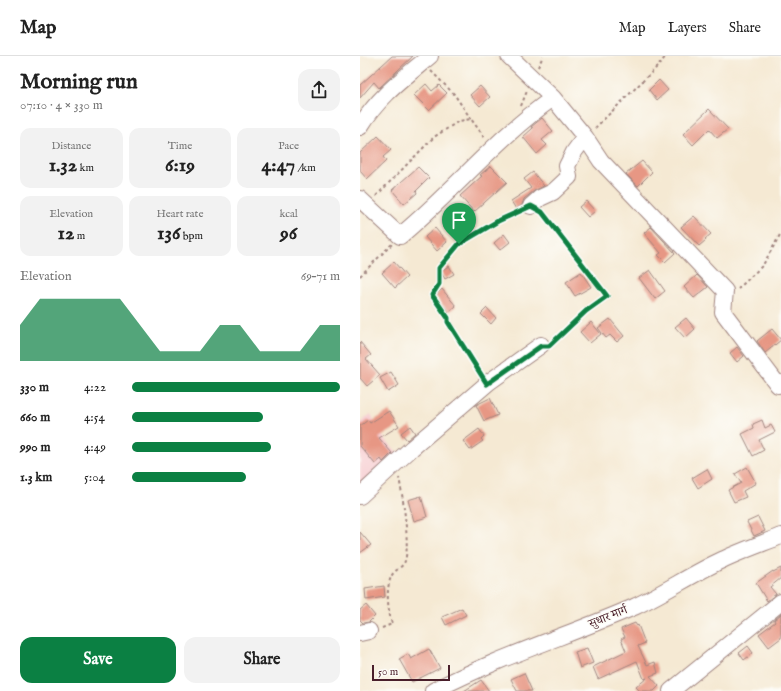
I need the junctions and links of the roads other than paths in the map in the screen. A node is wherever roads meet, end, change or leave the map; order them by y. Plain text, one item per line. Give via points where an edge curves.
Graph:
1 (509, 56) edge
2 (426, 59) edge
3 (553, 98) junction
4 (362, 120) edge
5 (586, 137) junction
6 (363, 202) edge
7 (531, 206) road end
8 (541, 346) road end
9 (781, 383) edge
10 (360, 496) edge
11 (781, 536) edge
12 (781, 602) edge
13 (433, 691) edge
14 (671, 691) edge

1 - 3 street
2 - 4 street via 384,94
3 - 5 street
3 - 6 street via 493,147 426,214 400,236
5 - 7 street via 567,166 569,177 553,192
5 - 9 street via 601,161 725,291 723,312 778,385
8 - 10 street via 487,384
11 - 13 street, सुधार मार्ग via 722,560 635,606 518,652
12 - 14 street

